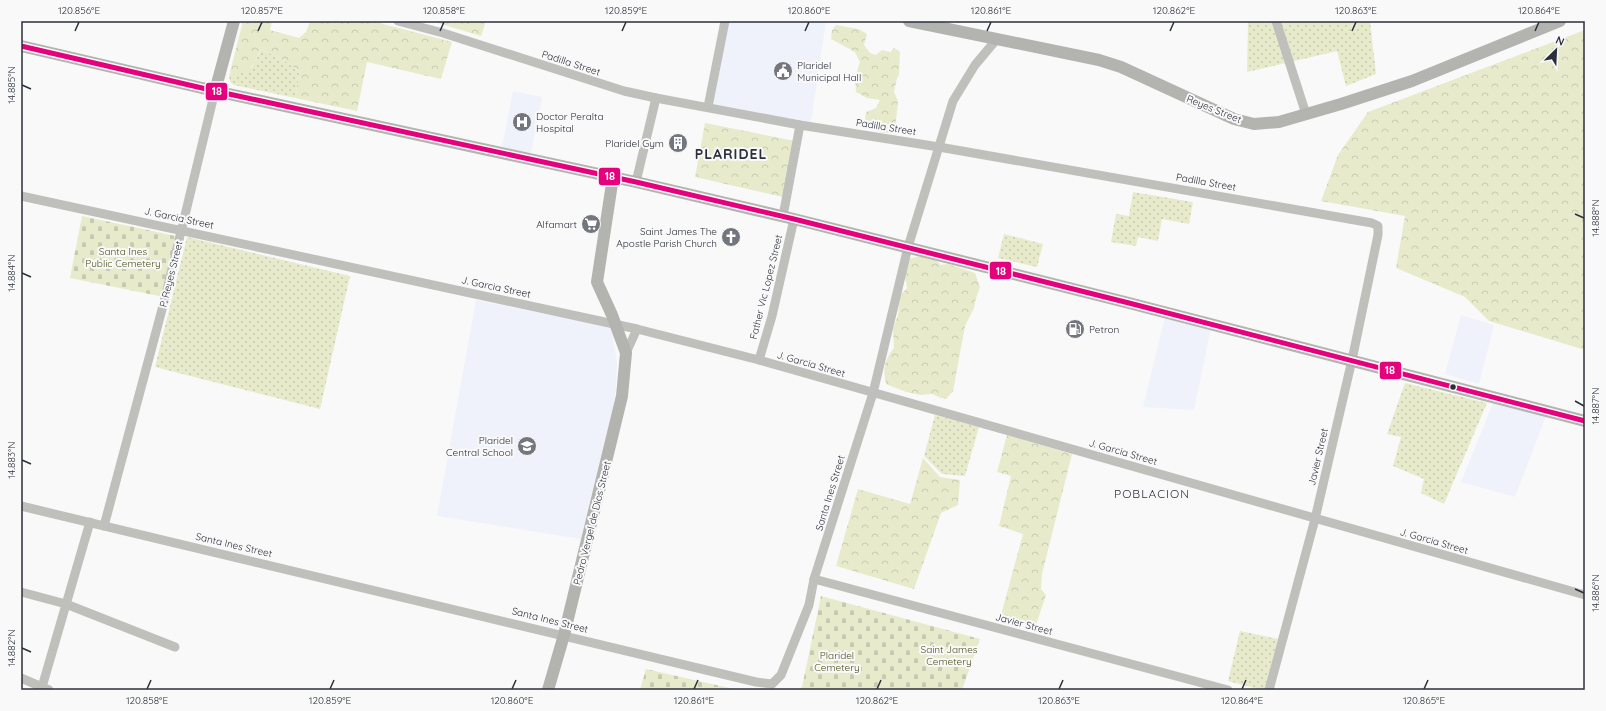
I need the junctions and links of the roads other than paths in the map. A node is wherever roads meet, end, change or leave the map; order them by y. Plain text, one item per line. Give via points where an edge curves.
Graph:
1 (234, 21) edge
2 (398, 21) edge
3 (725, 21) edge
4 (909, 21) edge
5 (1276, 21) edge
6 (1560, 21) edge
7 (996, 40) junction
8 (21, 46) edge
9 (215, 91) junction
10 (656, 98) junction
11 (708, 108) junction
12 (1306, 114) junction
13 (800, 125) junction
14 (939, 147) junction
15 (613, 177) junction
16 (636, 182) junction
17 (21, 196) edge
18 (789, 217) junction
19 (1378, 226) joint
20 (182, 230) junction
21 (908, 247) junction
22 (615, 324) junction
23 (637, 329) junction
24 (626, 353) junction
25 (759, 360) junction
26 (1352, 360) junction
27 (873, 392) junction
28 (1585, 421) edge
29 (21, 506) edge
30 (1315, 519) junction
31 (90, 522) junction
32 (104, 526) junction
33 (814, 579) junction
34 (21, 592) edge
35 (1585, 595) edge
36 (66, 604) junction
37 (564, 635) junction
38 (175, 647) dead end
39 (21, 678) edge
40 (45, 688) edge
41 (548, 690) edge
42 (1228, 690) edge
43 (1269, 690) edge

1 - 9 main road, P. Reyes Street
2 - 10 street, Padilla Street via 624,91
3 - 11 street
4 - 7 main road, Reyes Street
5 - 12 street
6 - 12 main road, Reyes Street via 1412,81
7 - 12 main road, Reyes Street via 1099,60 1121,67 1241,121 1254,124 1279,122
7 - 14 street, Santa Ines Street via 975,65 953,101
8 - 9 main road
9 - 15 main road
9 - 20 street, P. Reyes Street
10 - 11 street, Padilla Street
10 - 16 street
11 - 13 street, Padilla Street
13 - 14 street, Padilla Street
13 - 18 street, Father Vic Lopez Street
14 - 19 street, Padilla Street via 1372,222
14 - 21 street, Santa Ines Street
15 - 16 main road
15 - 22 main road, Pedro Vergel de Dios Street via 597,282
16 - 18 main road
17 - 20 street, J. Garcia Street
18 - 21 main road
18 - 25 street, Father Vic Lopez Street via 772,316
19 - 26 street, Javier Street
20 - 22 street, J. Garcia Street
20 - 32 street, P. Reyes Street
21 - 26 main road
21 - 27 street, Santa Ines Street
22 - 23 street, J. Garcia Street
22 - 24 main road, Pedro Vergel de Dios Street
23 - 24 street, Pedro Vergel de Dios Street
23 - 25 street, J. Garcia Street
24 - 37 main road, Pedro Vergel de Dios Street via 619,411
25 - 27 street, J. Garcia Street
26 - 28 main road
26 - 30 street, Javier Street
27 - 30 street, J. Garcia Street
27 - 33 street, Santa Ines Street
29 - 31 street, Santa Ines Street
30 - 35 street, J. Garcia Street
30 - 43 street, Javier Street
31 - 32 street, Santa Ines Street
31 - 36 street
32 - 37 street, Santa Ines Street
33 - 37 street, Santa Ines Street via 809,605 781,675 772,684
33 - 42 street, Javier Street
34 - 36 street
36 - 38 street
36 - 40 street
37 - 41 main road, Pedro Vergel de Dios Street
39 - 40 street

